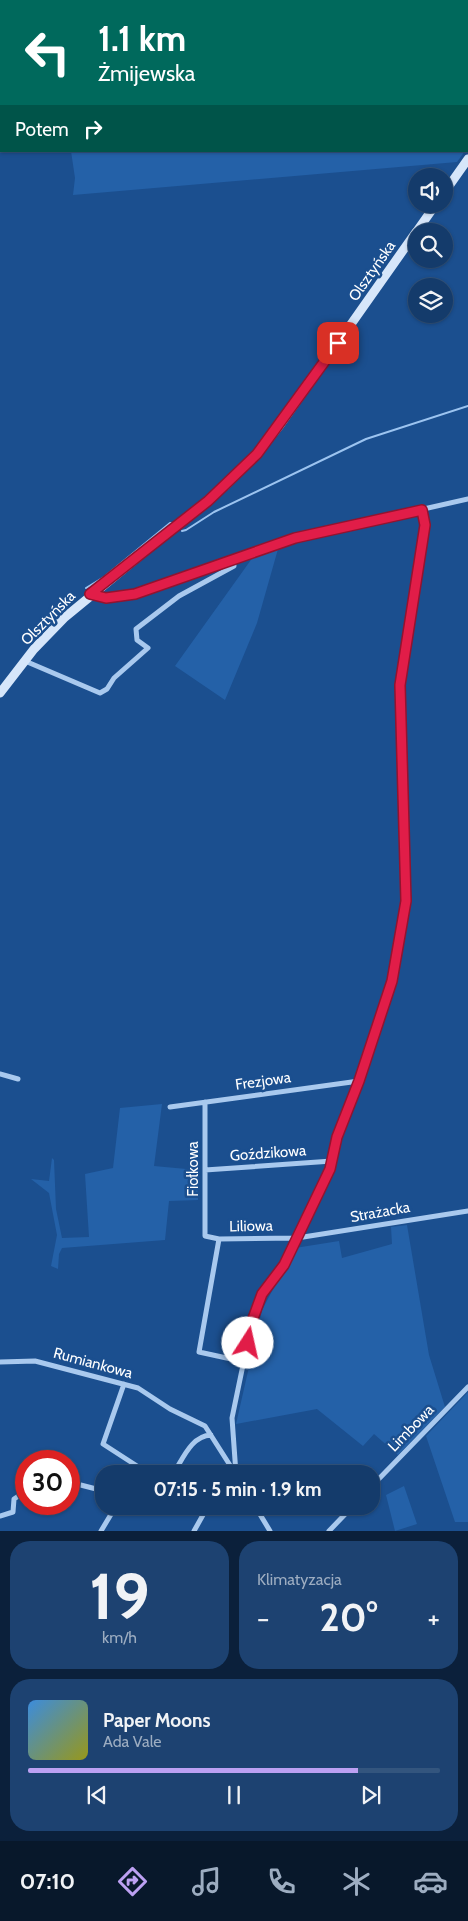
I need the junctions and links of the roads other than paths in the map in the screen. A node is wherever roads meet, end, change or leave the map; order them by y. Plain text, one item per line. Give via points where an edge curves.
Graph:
1 (468, 159) edge
2 (453, 180) edge
3 (408, 245) edge
4 (468, 499) edge
5 (422, 510) junction
6 (233, 558) junction
7 (90, 594) junction
8 (25, 661) junction
9 (0, 693) edge
10 (0, 1074) edge
11 (18, 1078) dead end
12 (359, 1081) junction
13 (205, 1102) junction
14 (170, 1107) dead end
15 (332, 1161) junction
16 (205, 1170) junction
17 (468, 1211) edge
18 (205, 1236) joint
19 (297, 1238) junction
20 (219, 1239) junction
21 (0, 1362) edge
22 (245, 1362) junction
23 (124, 1384) junction
24 (468, 1387) edge
25 (211, 1435) junction
26 (135, 1465) edge
27 (180, 1465) edge
28 (230, 1465) edge
29 (235, 1465) edge
30 (380, 1478) edge
31 (80, 1485) edge
32 (95, 1489) edge
33 (15, 1498) edge
34 (111, 1515) edge
35 (203, 1515) edge
36 (260, 1515) edge
37 (344, 1515) edge
38 (0, 1516) edge
39 (267, 1530) edge
40 (101, 1531) edge
41 (194, 1531) edge
42 (329, 1531) edge

1 - 2 street
3 - 7 street, Olsztyńska via 257,454 208,501
4 - 5 street
5 - 6 street via 295,538
5 - 12 street via 425,525 400,685 406,901 390,988
6 - 7 street via 135,594 106,598
6 - 8 street via 234,566 179,596 136,629 137,640 148,648 114,678 107,690 100,693
7 - 8 street, Olsztyńska
8 - 9 street, Olsztyńska
10 - 11 street
12 - 13 street, Frezjowa
12 - 15 street via 337,1137
13 - 14 street, Frezjowa
13 - 16 street, Fiołkowa
15 - 16 street, Goździkowa
15 - 19 street
16 - 18 street, Fiołkowa
17 - 19 street, Strażacka
18 - 20 street, Liliowa
19 - 20 street, Liliowa
19 - 22 street via 254,1312
20 - 22 street via 199,1352
21 - 23 street, Rumiankowa via 35,1360
22 - 29 street via 232,1418
23 - 25 street, Rumiankowa via 138,1388 170,1409 199,1422
23 - 26 street via 103,1444
24 - 30 street, Limbowa
25 - 27 street via 195,1440
25 - 28 street, Rumiankowa
31 - 32 street
33 - 38 street via 13,1512
34 - 40 street
35 - 41 street
36 - 39 street
37 - 42 street

